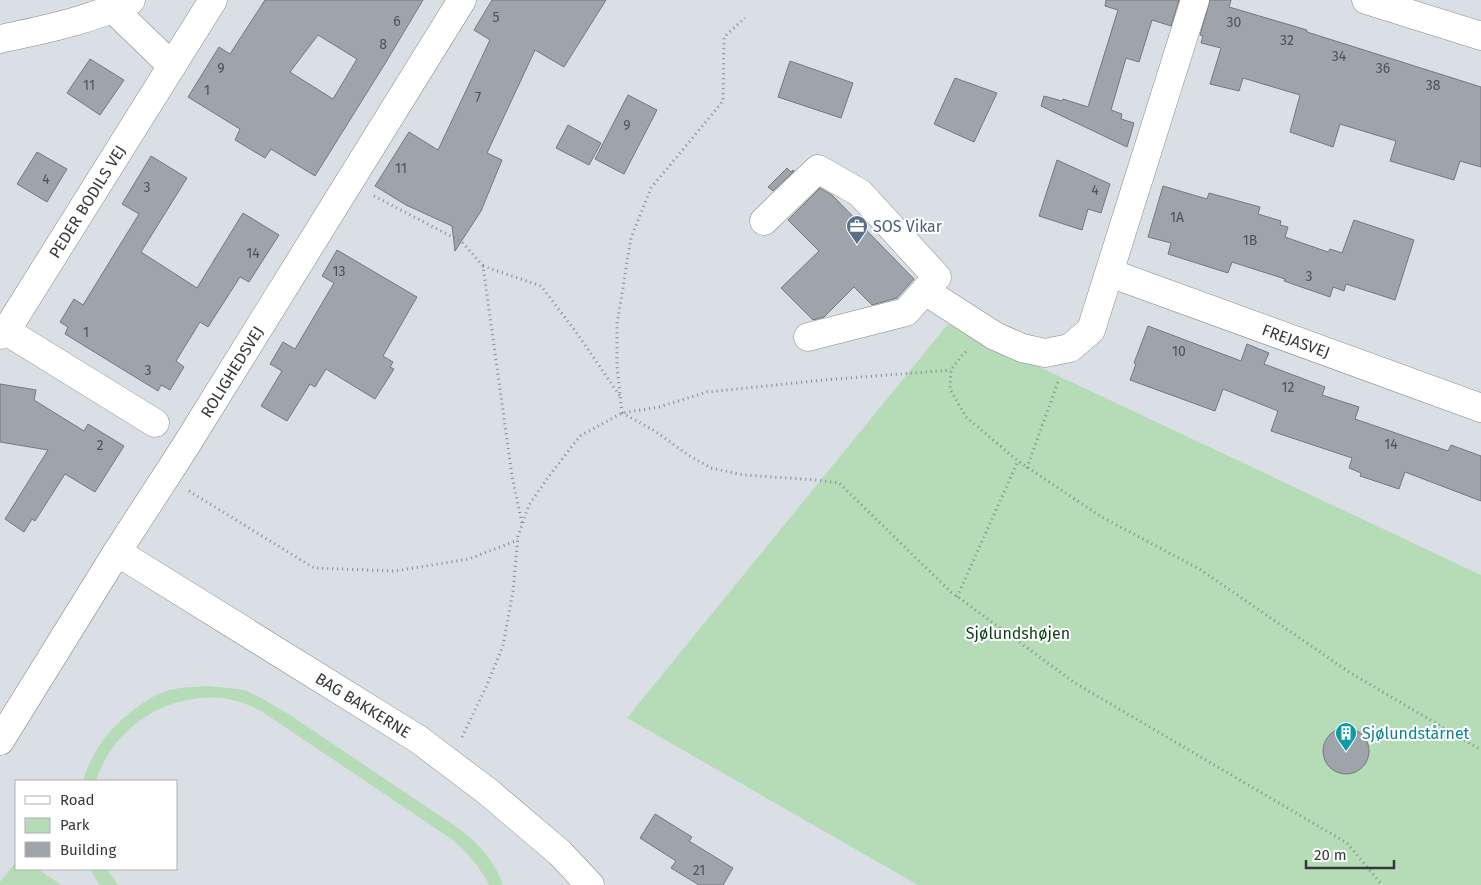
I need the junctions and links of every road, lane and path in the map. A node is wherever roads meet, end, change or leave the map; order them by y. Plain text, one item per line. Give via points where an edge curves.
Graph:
1 (214, 0) edge
2 (462, 0) edge
3 (1195, 0) edge
4 (1366, 0) edge
5 (122, 5) edge
6 (745, 18) dead end
7 (1481, 36) edge
8 (0, 39) edge
9 (172, 66) junction
10 (349, 182) junction
11 (764, 221) dead end
12 (483, 266) junction
13 (1110, 273) junction
14 (925, 291) junction
15 (3, 333) edge
16 (995, 336) junction
17 (808, 337) dead end
18 (1070, 348) junction
19 (951, 370) junction
20 (620, 397) junction
21 (1481, 408) edge
22 (622, 413) junction
23 (155, 423) dead end
24 (1018, 462) junction
25 (1027, 468) junction
26 (166, 477) junction
27 (522, 525) junction
28 (518, 540) junction
29 (117, 552) junction
30 (957, 597) junction
31 (0, 741) edge
32 (1481, 750) edge
33 (450, 762) junction
34 (590, 885) edge
35 (1382, 885) edge

1 - 9 street, PEDER BODILS VEJ
2 - 10 street, ROLIGHEDSVEJ
3 - 13 street
4 - 7 street
5 - 8 street via 39,31
5 - 9 street
6 - 20 path via 724,37 723,101 651,188 631,238 617,324
9 - 15 street, PEDER BODILS VEJ
10 - 12 path via 462,242
10 - 26 street, ROLIGHEDSVEJ
11 - 14 street via 818,169 860,193 937,277
12 - 20 path via 540,286
12 - 27 path via 512,476
13 - 18 street via 1091,330
13 - 21 street, FREJASVEJ
14 - 16 street
14 - 17 street via 906,312
15 - 23 street
16 - 18 street via 1022,348 1046,353
16 - 19 path via 963,354
18 - 25 path
19 - 22 path via 707,392 659,407
19 - 24 path via 950,389 966,418
20 - 22 path
22 - 27 path via 580,436 548,476
22 - 30 path via 655,430 711,468 839,483
24 - 25 path
24 - 30 path
25 - 32 path via 1100,516 1202,570 1349,672
26 - 28 path via 314,568 394,571 469,559
26 - 29 street, ROLIGHEDSVEJ
27 - 28 path
28 - 33 path via 504,646
29 - 31 street, ROLIGHEDSVEJ
29 - 33 street, BAG BAKKERNE
30 - 35 path via 1075,683 1347,843
33 - 34 street, BAG BAKKERNE via 560,853

